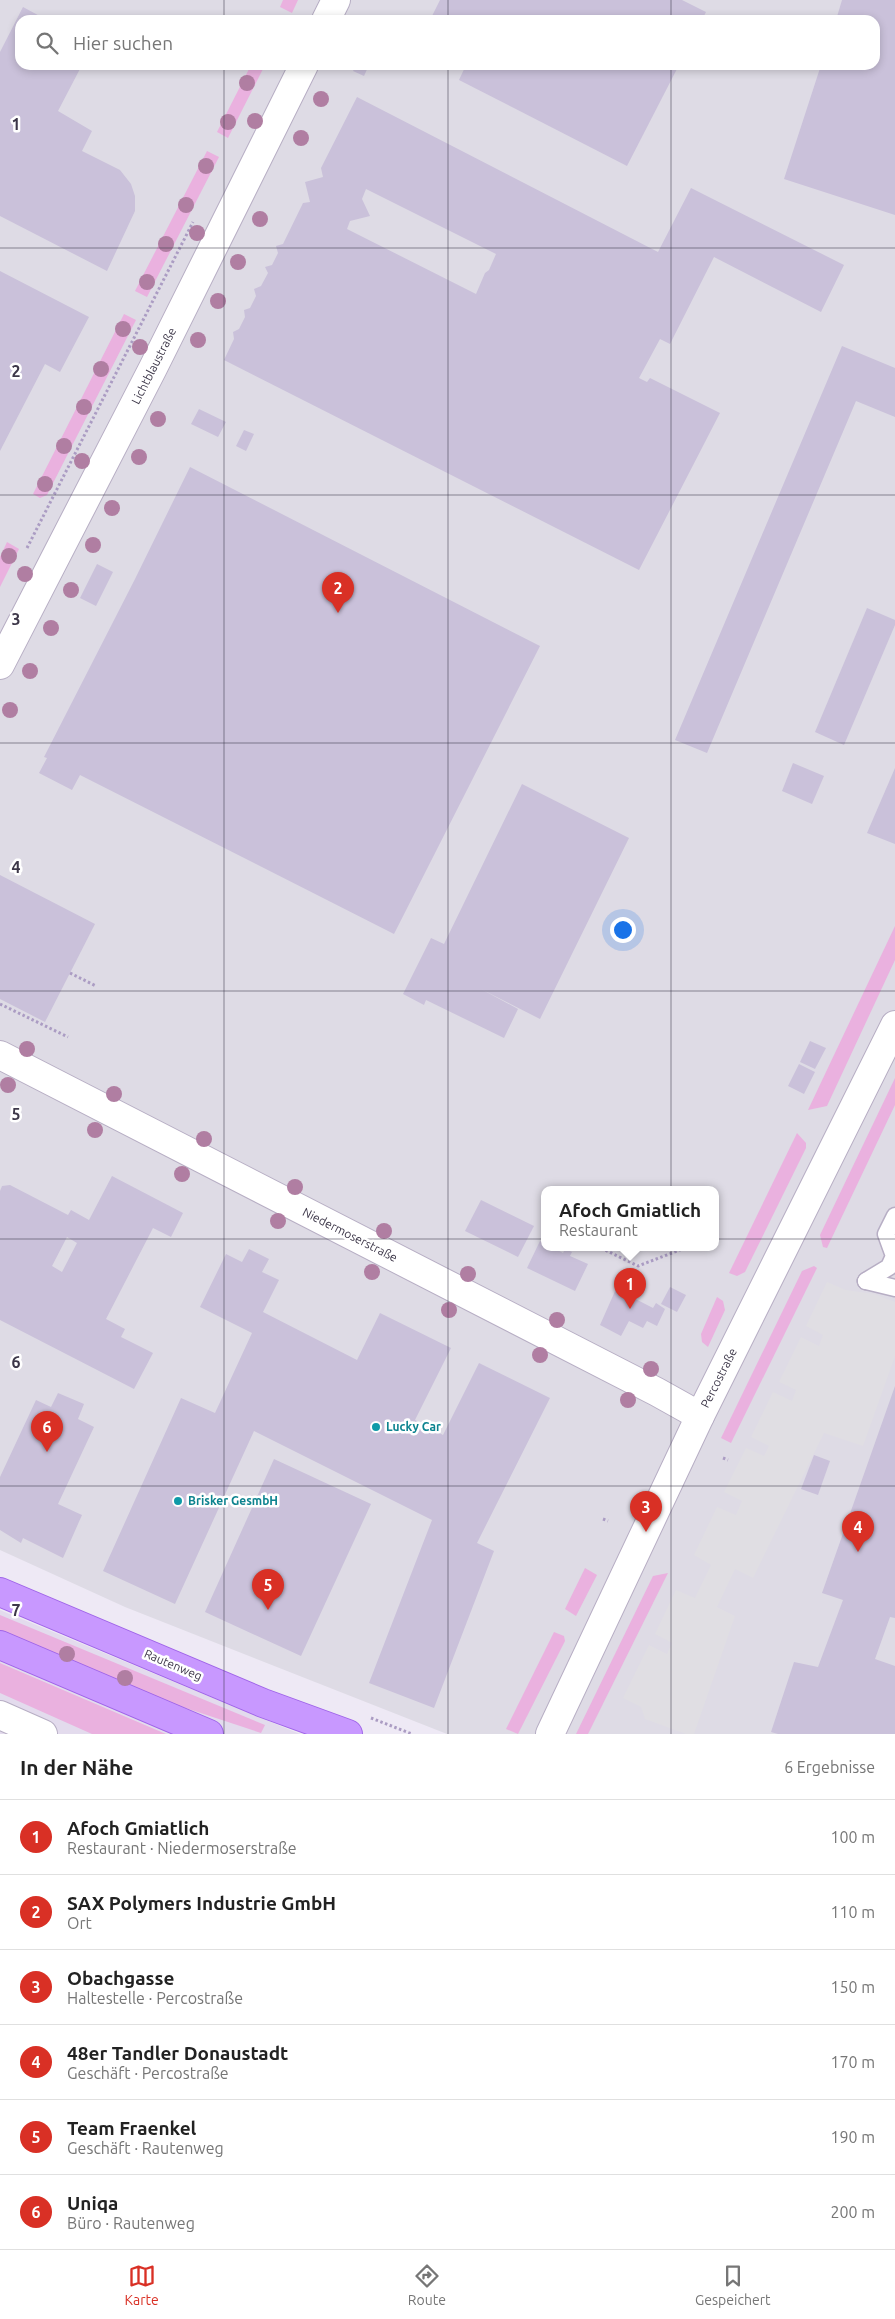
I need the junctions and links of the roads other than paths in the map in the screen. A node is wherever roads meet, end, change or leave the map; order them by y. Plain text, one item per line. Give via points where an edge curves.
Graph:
1 (336, 0) edge
2 (328, 15) edge
3 (302, 70) edge
4 (0, 665) edge
5 (895, 1026) edge
6 (0, 1055) edge
7 (895, 1216) edge
8 (895, 1288) edge
9 (700, 1416) junction
10 (0, 1592) edge
11 (0, 1645) edge
12 (0, 1715) edge
13 (42, 1734) edge
14 (209, 1734) edge
15 (348, 1734) edge
16 (550, 1734) edge

1 - 2 street
3 - 4 street, Lichtblaustraße
5 - 9 street, Percostraße
6 - 9 street, Niedermoserstraße
7 - 8 lane via 886,1234 894,1256 889,1267 866,1281
9 - 16 street, Percostraße
10 - 15 main road, Rautenweg via 263,1703
11 - 14 main road
12 - 13 street

